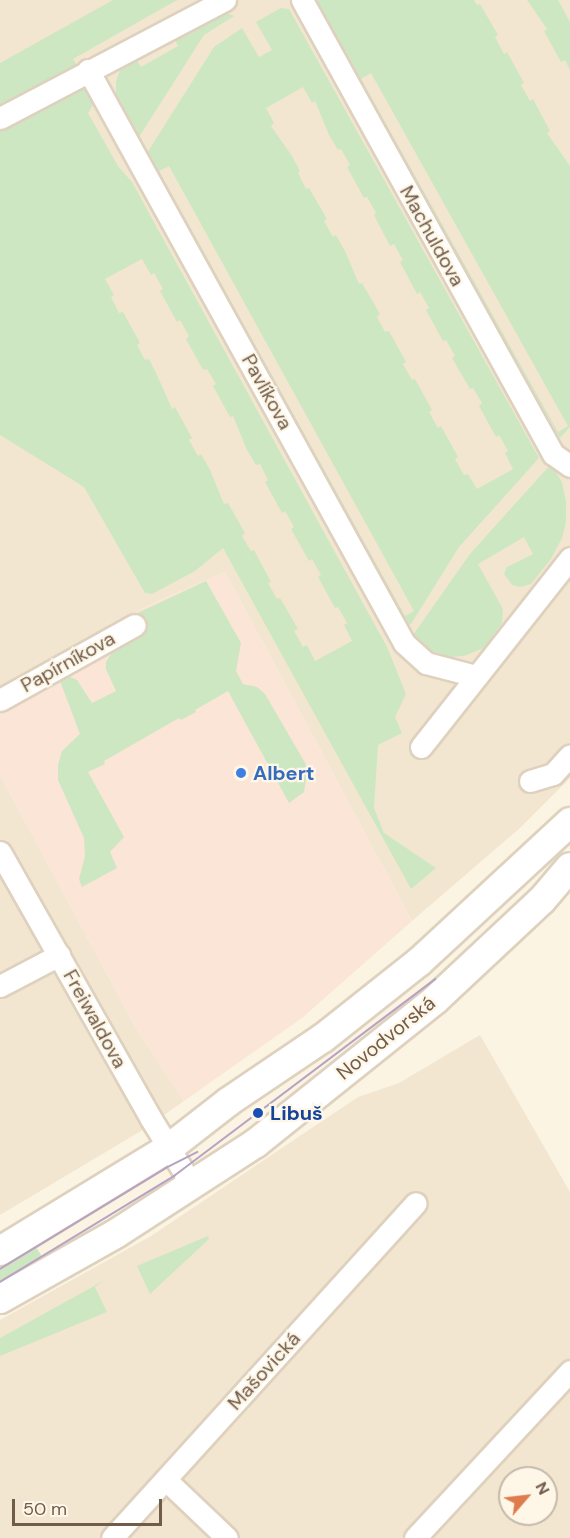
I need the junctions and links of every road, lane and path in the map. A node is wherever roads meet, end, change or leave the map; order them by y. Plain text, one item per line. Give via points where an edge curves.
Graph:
1 (225, 0) edge
2 (302, 0) edge
3 (88, 70) junction
4 (0, 118) edge
5 (570, 466) edge
6 (570, 558) edge
7 (135, 625) dead end
8 (476, 676) junction
9 (0, 699) edge
10 (421, 747) dead end
11 (570, 754) edge
12 (530, 781) dead end
13 (570, 822) edge
14 (0, 852) edge
15 (570, 867) edge
16 (59, 955) junction
17 (0, 986) edge
18 (169, 1148) junction
19 (192, 1185) junction
20 (416, 1203) dead end
21 (0, 1251) edge
22 (0, 1299) edge
23 (570, 1371) edge
24 (166, 1480) junction
25 (111, 1538) edge
26 (227, 1538) edge
27 (415, 1538) edge

1 - 3 street
2 - 5 street, Machuldova via 553,454
3 - 4 street
3 - 8 street, Pavlíkova via 404,643 426,663
6 - 8 street
7 - 9 street, Papírníkova
8 - 10 street
11 - 12 street via 553,774
13 - 18 main road, Novodvorská via 419,962 323,1038 228,1102
14 - 16 street, Freiwaldova
15 - 19 main road, Novodvorská via 542,900 435,1000 256,1143
16 - 17 street
16 - 18 street, Freiwaldova
18 - 19 street, Freiwaldova
18 - 21 main road, Novodvorská
19 - 22 main road, Novodvorská
20 - 24 street, Mašovická
23 - 27 street
24 - 25 street, Mašovická
24 - 26 street

